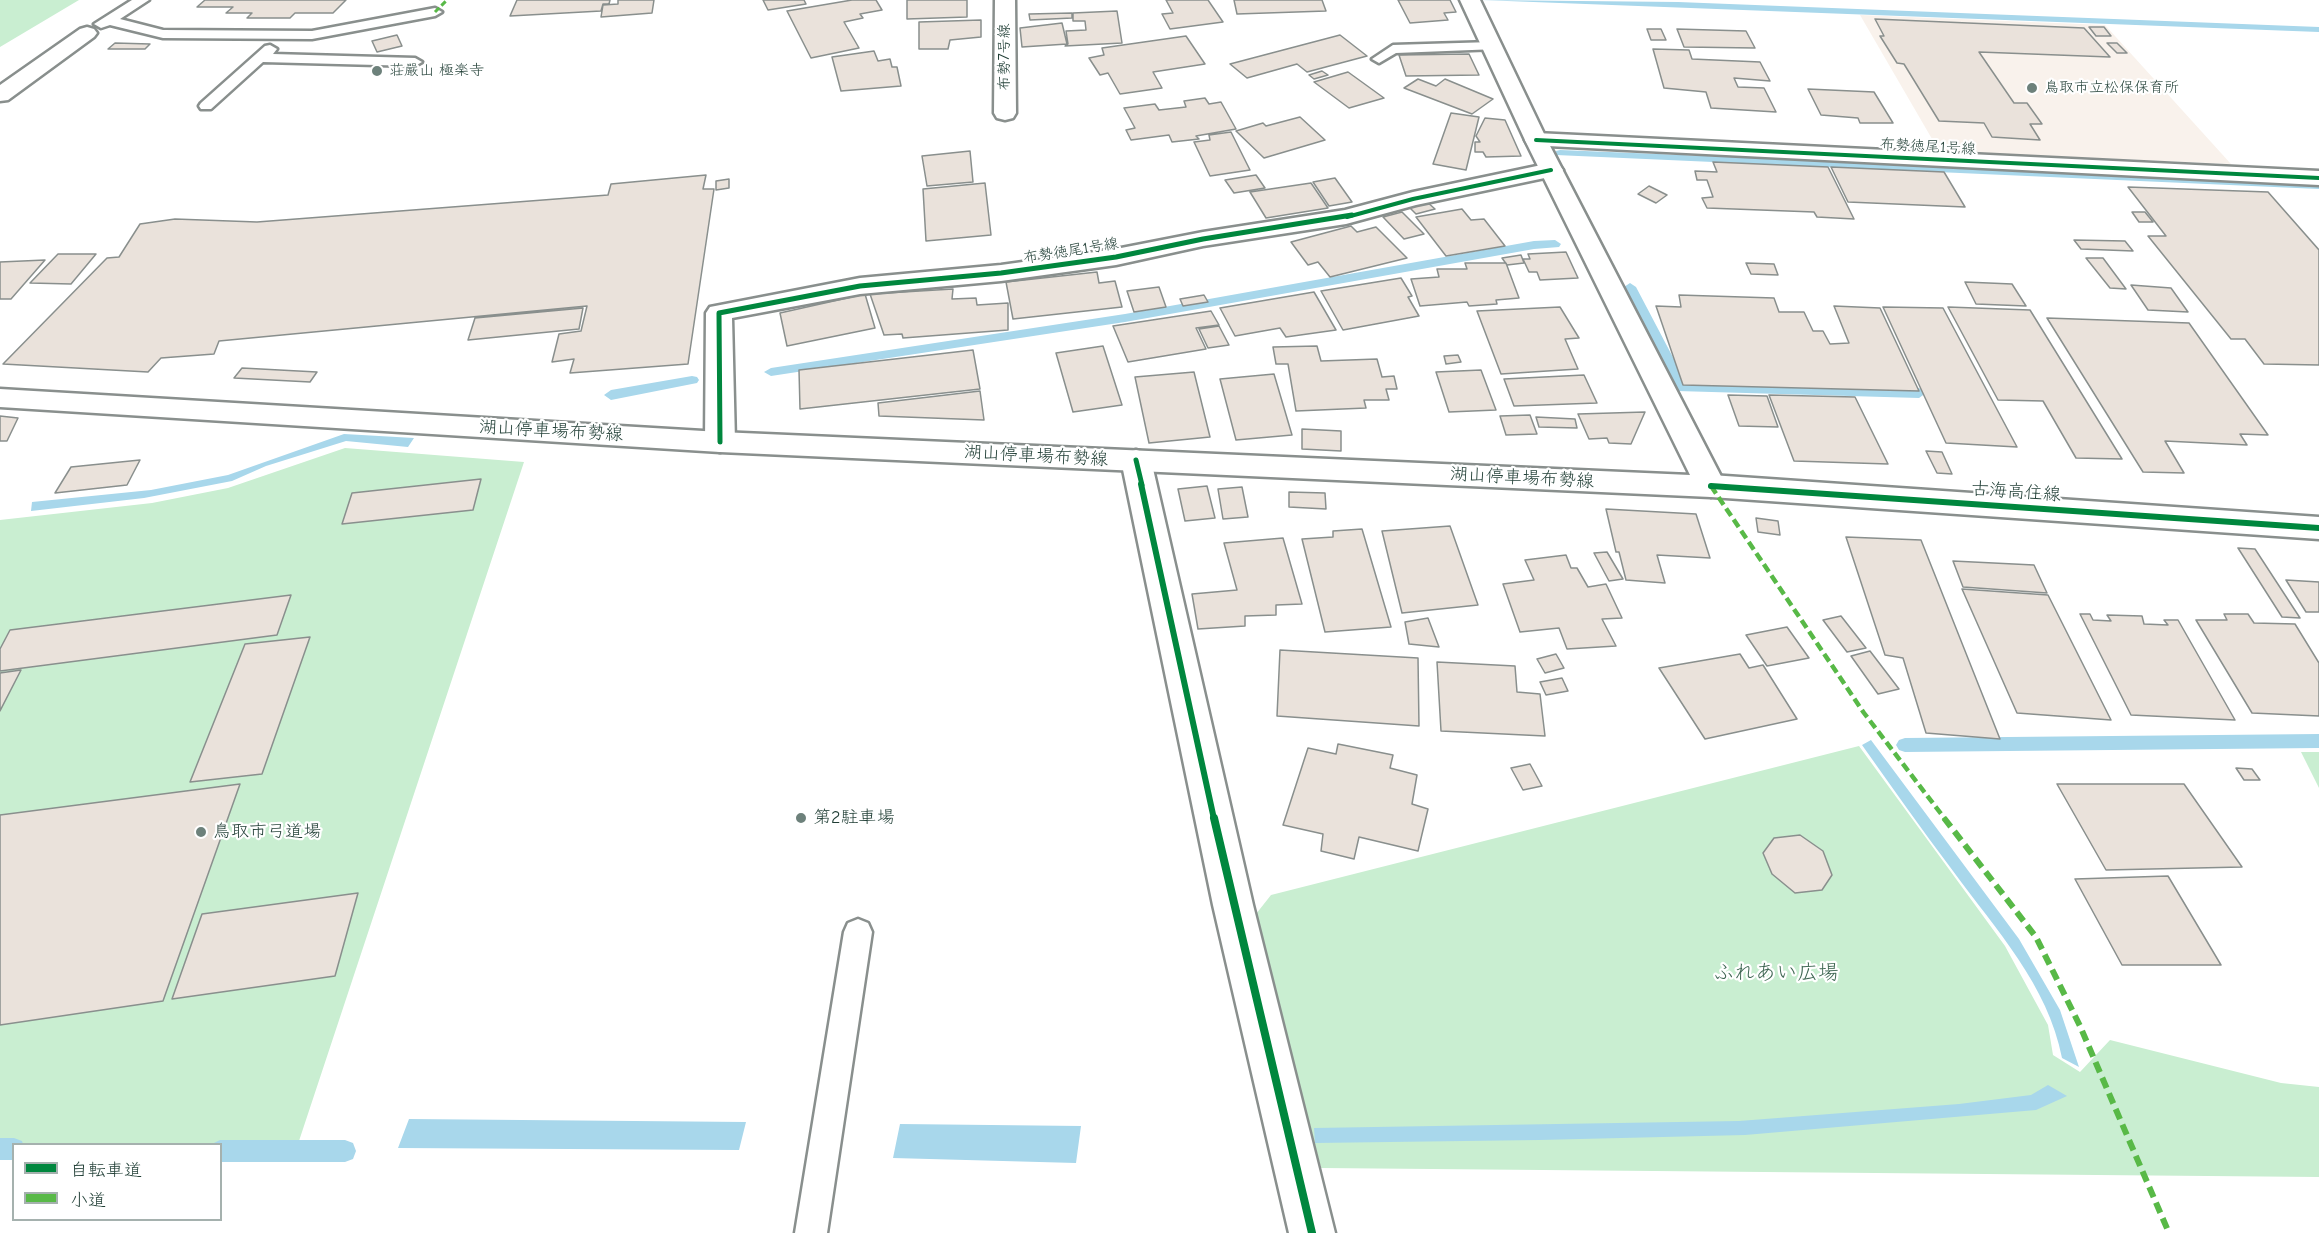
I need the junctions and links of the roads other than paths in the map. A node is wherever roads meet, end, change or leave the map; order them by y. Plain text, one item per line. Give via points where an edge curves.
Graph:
1 (142, 0) edge
2 (408, 0) edge
3 (1005, 0) edge
4 (1470, 0) edge
5 (435, 12) dead end
6 (417, 15) junction
7 (108, 20) junction
8 (87, 33) joint
9 (286, 34) junction
10 (1492, 46) junction
11 (260, 58) junction
12 (1379, 59) dead end
13 (415, 62) dead end
14 (0, 96) edge
15 (206, 106) dead end
16 (1005, 113) dead end
17 (1536, 140) junction
18 (1551, 170) junction
19 (2319, 178) edge
20 (0, 398) edge
21 (720, 442) junction
22 (1136, 460) junction
23 (1710, 486) junction
24 (2319, 528) edge
25 (858, 932) dead end
26 (810, 1233) edge
27 (1312, 1233) edge

1 - 7 lane
2 - 6 lane
3 - 16 street, 布勢7号線
4 - 10 street
5 - 6 lane
6 - 9 lane via 312,35
7 - 8 lane
7 - 9 lane via 163,34
8 - 14 street
9 - 11 lane
10 - 12 lane via 1393,49
10 - 17 street
11 - 13 lane
11 - 15 lane
17 - 18 street
17 - 19 street, 布勢徳尾1号線
18 - 21 street, 布勢徳尾1号線 via 1346,217 1116,257 860,286 719,313
18 - 23 street
20 - 21 street, 湖山停車場布勢線
21 - 22 street, 湖山停車場布勢線
22 - 23 street, 湖山停車場布勢線
22 - 27 street via 1233,905
23 - 24 street, 古海高住線
25 - 26 lane

